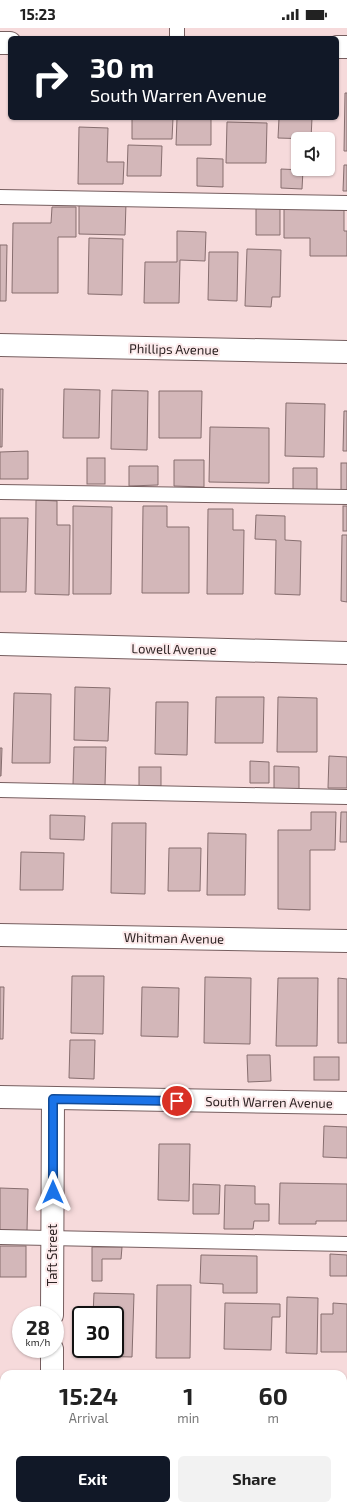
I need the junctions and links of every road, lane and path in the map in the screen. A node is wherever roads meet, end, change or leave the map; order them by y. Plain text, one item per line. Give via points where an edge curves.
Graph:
1 (0, 197) edge
2 (347, 203) edge
3 (0, 345) edge
4 (347, 352) edge
5 (0, 492) edge
6 (347, 497) edge
7 (0, 644) edge
8 (347, 653) edge
9 (0, 790) edge
10 (347, 797) edge
11 (0, 935) edge
12 (347, 941) edge
13 (0, 1097) edge
14 (53, 1099) junction
15 (347, 1103) edge
16 (0, 1237) edge
17 (52, 1239) junction
18 (347, 1244) edge
19 (52, 1306) edge
20 (52, 1358) edge
21 (52, 1370) edge

1 - 2 lane
3 - 4 street, Phillips Avenue
5 - 6 lane
7 - 8 street, Lowell Avenue
9 - 10 lane
11 - 12 street, Whitman Avenue
13 - 14 street, South Warren Avenue
14 - 15 street, South Warren Avenue
14 - 17 street, Taft Street
16 - 17 lane
17 - 18 lane
17 - 19 street, Taft Street
20 - 21 street

